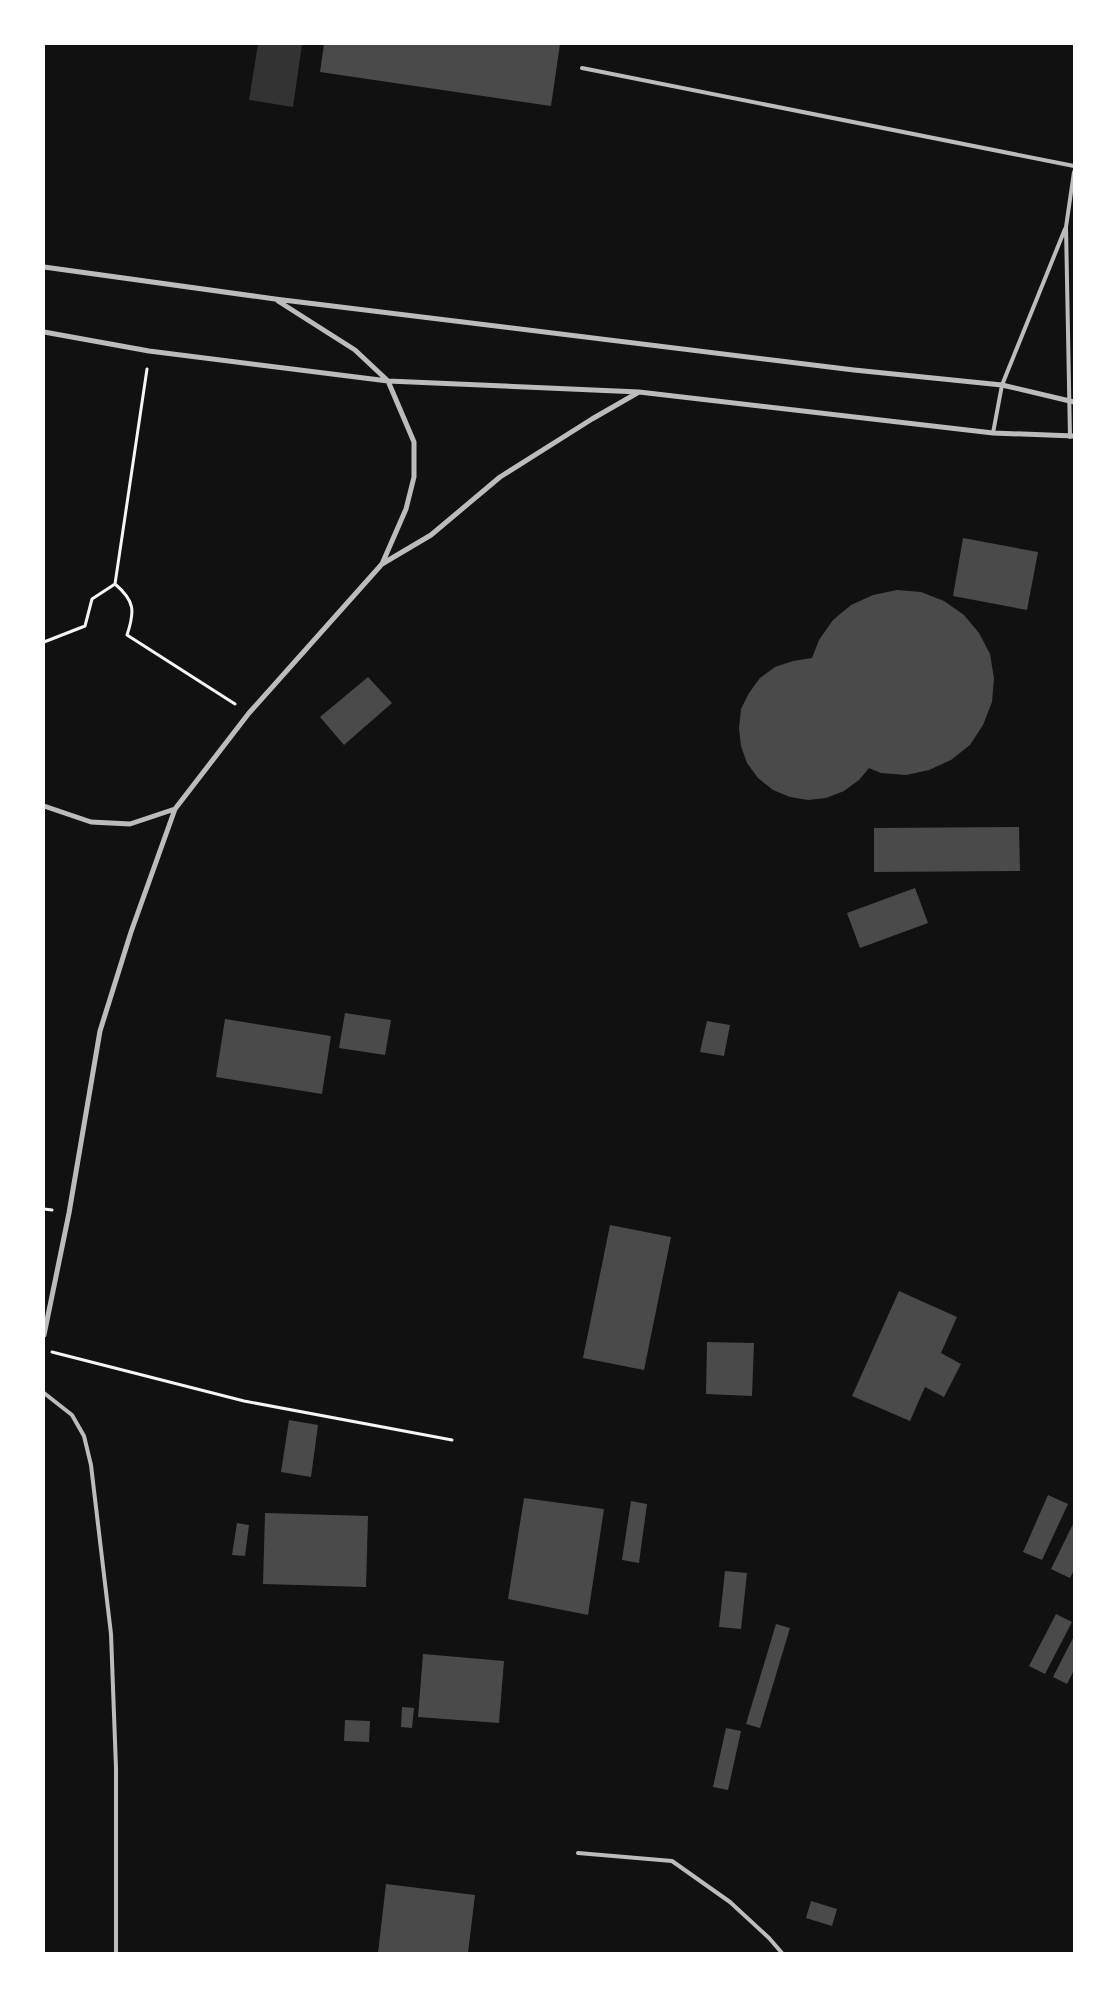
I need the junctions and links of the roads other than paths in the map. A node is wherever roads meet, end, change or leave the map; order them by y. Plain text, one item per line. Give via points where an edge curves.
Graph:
1 (582, 68) dead end
2 (1074, 166) edge
3 (1074, 172) edge
4 (1066, 227) junction
5 (44, 266) edge
6 (275, 300) junction
7 (44, 332) edge
8 (388, 381) junction
9 (1002, 385) junction
10 (639, 392) junction
11 (1072, 402) edge
12 (993, 433) junction
13 (1072, 437) edge
14 (382, 564) junction
15 (44, 806) edge
16 (175, 809) junction
17 (44, 1335) edge
18 (44, 1393) edge
19 (578, 1853) dead end
20 (116, 1953) edge
21 (782, 1953) edge

1 - 2 lane
3 - 4 lane
4 - 9 lane
4 - 11 lane
5 - 6 street
6 - 8 street via 354,350
6 - 9 street
7 - 8 street via 149,351
8 - 10 street
8 - 14 street via 414,442 414,477 406,509
9 - 11 street
9 - 12 lane
10 - 12 street
10 - 14 street via 500,477 431,535
11 - 13 lane
12 - 13 street
14 - 16 street via 249,713
15 - 16 street via 91,822 130,824
16 - 17 street via 100,1031 70,1213
18 - 20 lane via 72,1415 84,1436 91,1465 111,1634 116,1768
19 - 21 lane via 672,1861 730,1902

